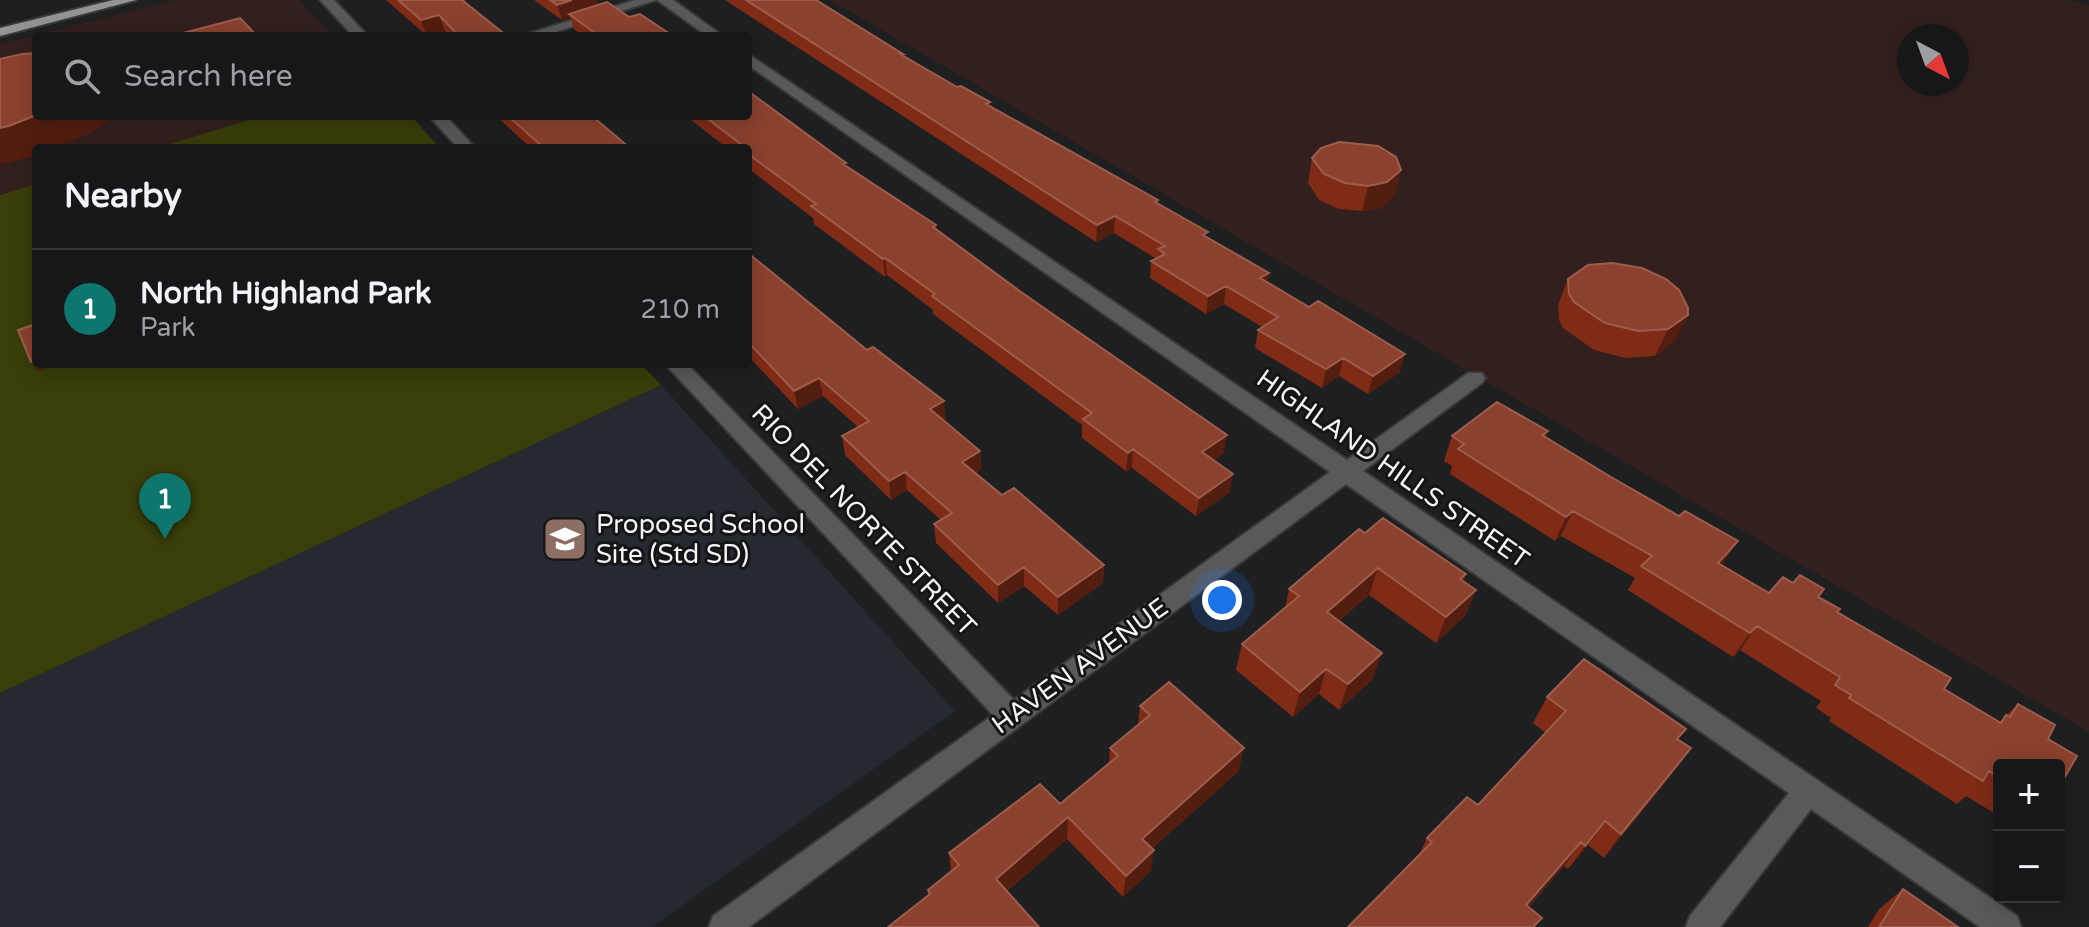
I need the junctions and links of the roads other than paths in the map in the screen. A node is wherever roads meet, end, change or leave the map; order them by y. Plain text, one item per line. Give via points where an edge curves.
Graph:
1 (68, 0) edge
2 (129, 0) edge
3 (327, 0) edge
4 (649, 0) edge
5 (664, 0) edge
6 (0, 17) edge
7 (0, 32) edge
8 (357, 32) edge
9 (541, 32) edge
10 (710, 32) edge
11 (752, 61) edge
12 (441, 120) edge
13 (463, 144) edge
14 (679, 368) edge
15 (1475, 378) dead end
16 (1346, 471) junction
17 (1012, 716) junction
18 (1808, 791) junction
19 (724, 927) edge
20 (1701, 927) edge
21 (2006, 927) edge

1 - 6 main road
2 - 7 main road
3 - 8 street
4 - 9 street
5 - 10 street
11 - 16 street, HIGHLAND HILLS STREET
12 - 13 street
14 - 17 street, RIO DEL NORTE STREET
15 - 16 street, HAVEN AVENUE
16 - 17 street, HAVEN AVENUE
16 - 18 street, HIGHLAND HILLS STREET
17 - 19 street, HAVEN AVENUE
18 - 20 street
18 - 21 street, HIGHLAND HILLS STREET

